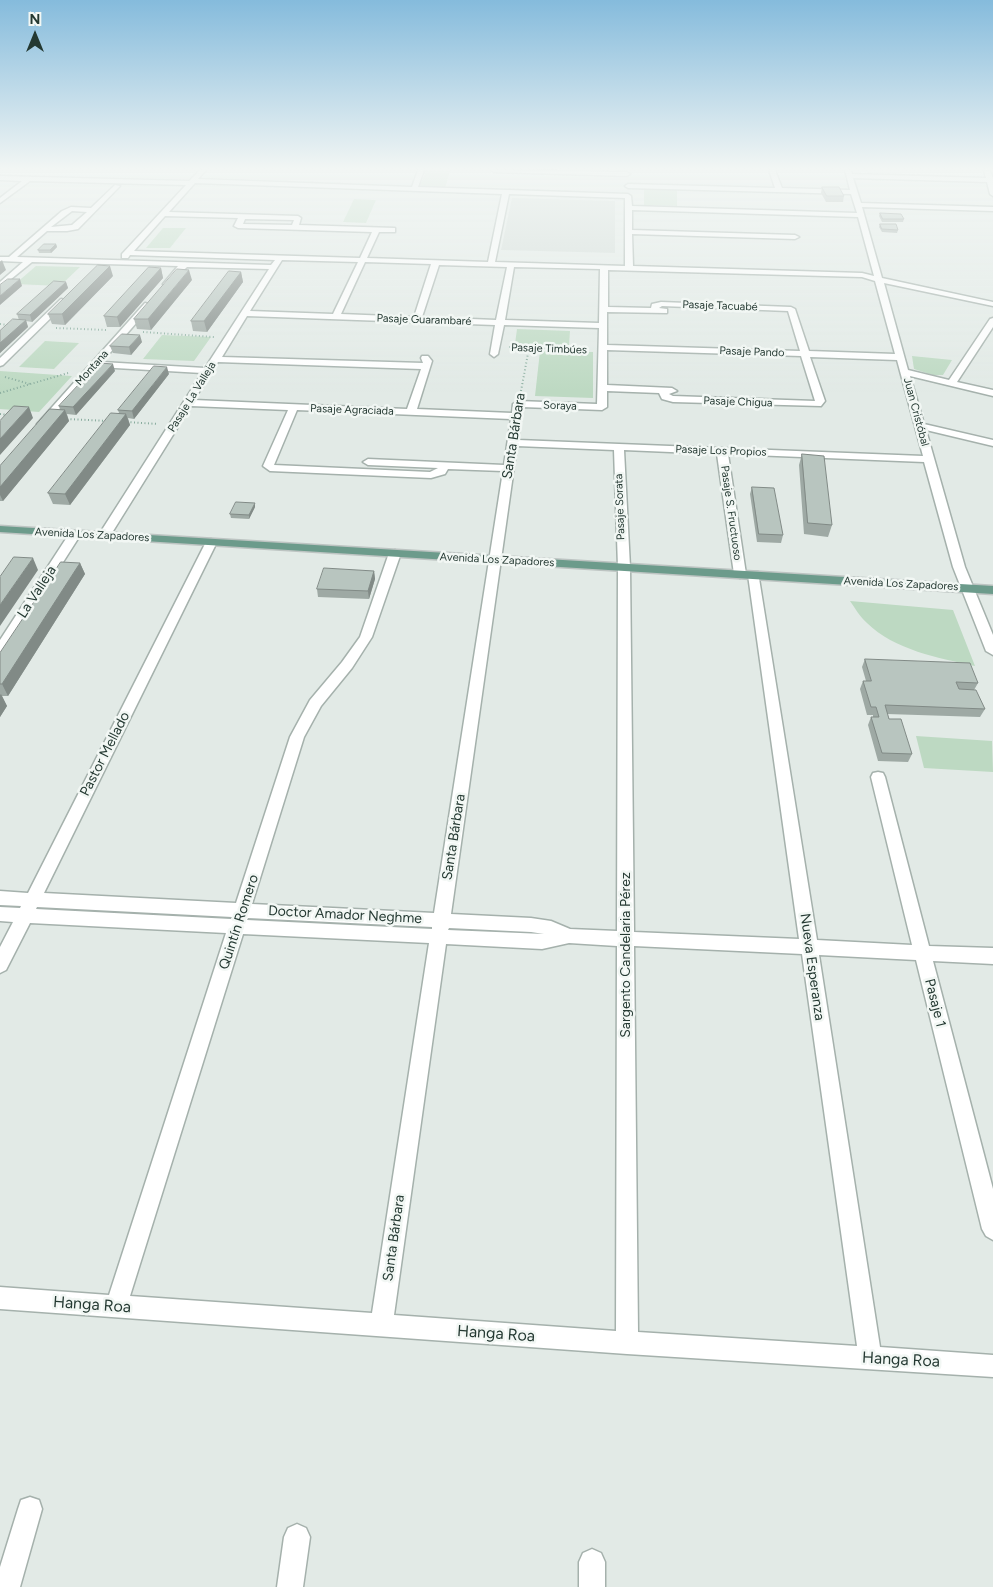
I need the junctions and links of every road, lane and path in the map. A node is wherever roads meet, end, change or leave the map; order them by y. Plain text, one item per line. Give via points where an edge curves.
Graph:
1 (28, 244) edge
2 (136, 244) edge
3 (370, 244) edge
4 (495, 244) edge
5 (629, 244) edge
6 (870, 244) edge
7 (128, 253) junction
8 (280, 257) junction
9 (0, 259) edge
10 (11, 260) junction
11 (30, 260) junction
12 (362, 260) junction
13 (436, 262) junction
14 (119, 263) junction
15 (491, 264) junction
16 (511, 264) junction
17 (184, 265) junction
18 (274, 267) junction
19 (604, 267) junction
20 (630, 268) junction
21 (880, 279) junction
22 (0, 286) edge
23 (70, 294) edge
24 (993, 304) edge
25 (604, 310) junction
26 (245, 313) junction
27 (336, 316) junction
28 (417, 319) junction
29 (993, 320) edge
30 (500, 322) junction
31 (603, 326) junction
32 (529, 348) junction
33 (603, 349) junction
34 (495, 351) joint
35 (806, 354) junction
36 (901, 357) junction
37 (215, 359) junction
38 (0, 363) edge
39 (95, 364) junction
40 (208, 371) junction
41 (905, 372) junction
42 (0, 375) edge
43 (951, 383) junction
44 (30, 384) junction
45 (602, 388) junction
46 (0, 393) edge
47 (993, 393) edge
48 (188, 403) junction
49 (294, 407) junction
50 (517, 410) junction
51 (412, 412) junction
52 (0, 414) edge
53 (10, 415) edge
54 (48, 418) junction
55 (116, 422) edge
56 (125, 422) edge
57 (174, 425) junction
58 (920, 426) junction
59 (36, 431) edge
60 (512, 442) junction
61 (993, 443) edge
62 (619, 447) junction
63 (722, 451) junction
64 (929, 459) junction
65 (509, 468) junction
66 (0, 530) edge
67 (75, 534) junction
68 (104, 536) junction
69 (211, 542) junction
70 (395, 554) junction
71 (495, 560) junction
72 (624, 567) junction
73 (747, 575) junction
74 (967, 588) junction
75 (993, 590) edge
76 (0, 650) edge
77 (993, 651) edge
78 (878, 777) dead end
79 (0, 898) edge
80 (32, 900) junction
81 (0, 914) edge
82 (25, 915) junction
83 (240, 918) junction
84 (440, 928) junction
85 (626, 938) junction
86 (809, 947) junction
87 (922, 952) junction
88 (993, 956) edge
89 (0, 965) edge
90 (993, 1228) edge
91 (0, 1298) edge
92 (116, 1307) junction
93 (381, 1326) junction
94 (627, 1344) junction
95 (870, 1359) junction
96 (993, 1366) edge
97 (30, 1509) dead end
98 (297, 1536) dead end
99 (7, 1587) edge
100 (290, 1587) edge

1 - 10 street
2 - 7 street
3 - 12 street
4 - 15 street
5 - 20 street
6 - 21 street, Juan Cristóbal
7 - 8 street
7 - 14 street
8 - 12 street
8 - 18 street, Pasaje La Valleja
9 - 10 street
10 - 11 street
11 - 14 street via 100,266
11 - 22 street
12 - 13 street
12 - 27 street
13 - 15 street
13 - 28 street
14 - 17 street
15 - 16 street
16 - 19 street
16 - 30 street, Pasaje Timbúes
17 - 18 street
17 - 39 street, Montana
18 - 26 street, Pasaje La Valleja
19 - 20 street
19 - 25 street
20 - 21 street via 862,275
21 - 24 street
21 - 36 street, Juan Cristóbal
23 - 38 street
25 - 31 street
25 - 35 street, Pasaje Tacuabé via 793,312
26 - 27 street, Pasaje Guarambaré
26 - 37 street, Pasaje La Valleja
27 - 28 street, Pasaje Guarambaré
28 - 30 street, Pasaje Guarambaré
29 - 43 street
30 - 31 street, Pasaje Guarambaré
30 - 34 street, Pasaje Timbúes
31 - 33 street
32 - 33 path, Pasaje Timbúes
32 - 34 path, Pasaje Timbúes
32 - 50 path, Santa Bárbara
33 - 35 street, Pasaje Pando
33 - 45 street
35 - 36 street, Pasaje Pando
35 - 45 street, Pasaje Chigua via 818,400 672,400 665,397 663,391
36 - 41 street, Juan Cristóbal
37 - 40 street, Pasaje La Valleja
37 - 51 street via 426,366
39 - 40 street
39 - 44 path
39 - 54 street, Montana
40 - 48 street, Pasaje La Valleja
41 - 43 street
41 - 58 street, Juan Cristóbal
42 - 44 path
43 - 47 street
44 - 46 path
45 - 50 street, Soraya via 602,407
48 - 49 street, Pasaje Agraciada
48 - 57 street, Pasaje La Valleja
49 - 51 street, Pasaje Agraciada
49 - 65 street via 271,458
50 - 51 street, Pasaje Agraciada
50 - 60 street, Santa Bárbara
52 - 53 path
54 - 55 path
54 - 59 street, Montana
56 - 57 path
57 - 68 street, Pasaje La Valleja
58 - 61 street
58 - 64 street, Juan Cristóbal
60 - 62 street, Pasaje Los Propios
60 - 65 street, Santa Bárbara
62 - 63 street, Pasaje Los Propios
62 - 72 street, Pasaje Sorata
63 - 64 street, Pasaje Los Propios
63 - 73 street, Pasaje S. Fructuoso
64 - 74 street, Juan Cristóbal
65 - 71 street, Santa Bárbara
66 - 67 main road, Avenida Los Zapadores
67 - 68 main road, Avenida Los Zapadores
67 - 76 street, La Valleja
68 - 69 main road, Avenida Los Zapadores
69 - 70 main road, Avenida Los Zapadores
69 - 80 street, Pastor Mellado
70 - 71 main road, Avenida Los Zapadores
70 - 83 street, Quintín Romero via 366,637 305,719
71 - 72 main road, Avenida Los Zapadores
71 - 84 street, Santa Bárbara
72 - 73 main road, Avenida Los Zapadores
72 - 85 street, Sargento Candelaria Pérez
73 - 74 main road, Avenida Los Zapadores
73 - 86 street, Nueva Esperanza
74 - 75 main road, Avenida Los Zapadores
74 - 77 street, Juan Cristóbal
78 - 87 street, Pasaje 1
79 - 80 street, Doctor Amador Neghme
80 - 82 street, Pastor Mellado
80 - 83 street, Doctor Amador Neghme
81 - 82 street, Doctor Amador Neghme
82 - 83 street, Doctor Amador Neghme
82 - 89 street, Pastor Mellado
83 - 84 street, Doctor Amador Neghme
83 - 92 street, Quintín Romero
84 - 85 street, Doctor Amador Neghme via 542,942 568,936
84 - 93 street, Santa Bárbara
85 - 86 street, Doctor Amador Neghme
85 - 94 street, Sargento Candelaria Pérez
86 - 87 street, Doctor Amador Neghme
86 - 95 street, Nueva Esperanza
87 - 88 street, Doctor Amador Neghme
87 - 90 street, Pasaje 1
91 - 92 street, Hanga Roa
92 - 93 street, Hanga Roa
93 - 94 street, Hanga Roa
94 - 95 street, Hanga Roa
95 - 96 street, Hanga Roa
97 - 99 street
98 - 100 street

